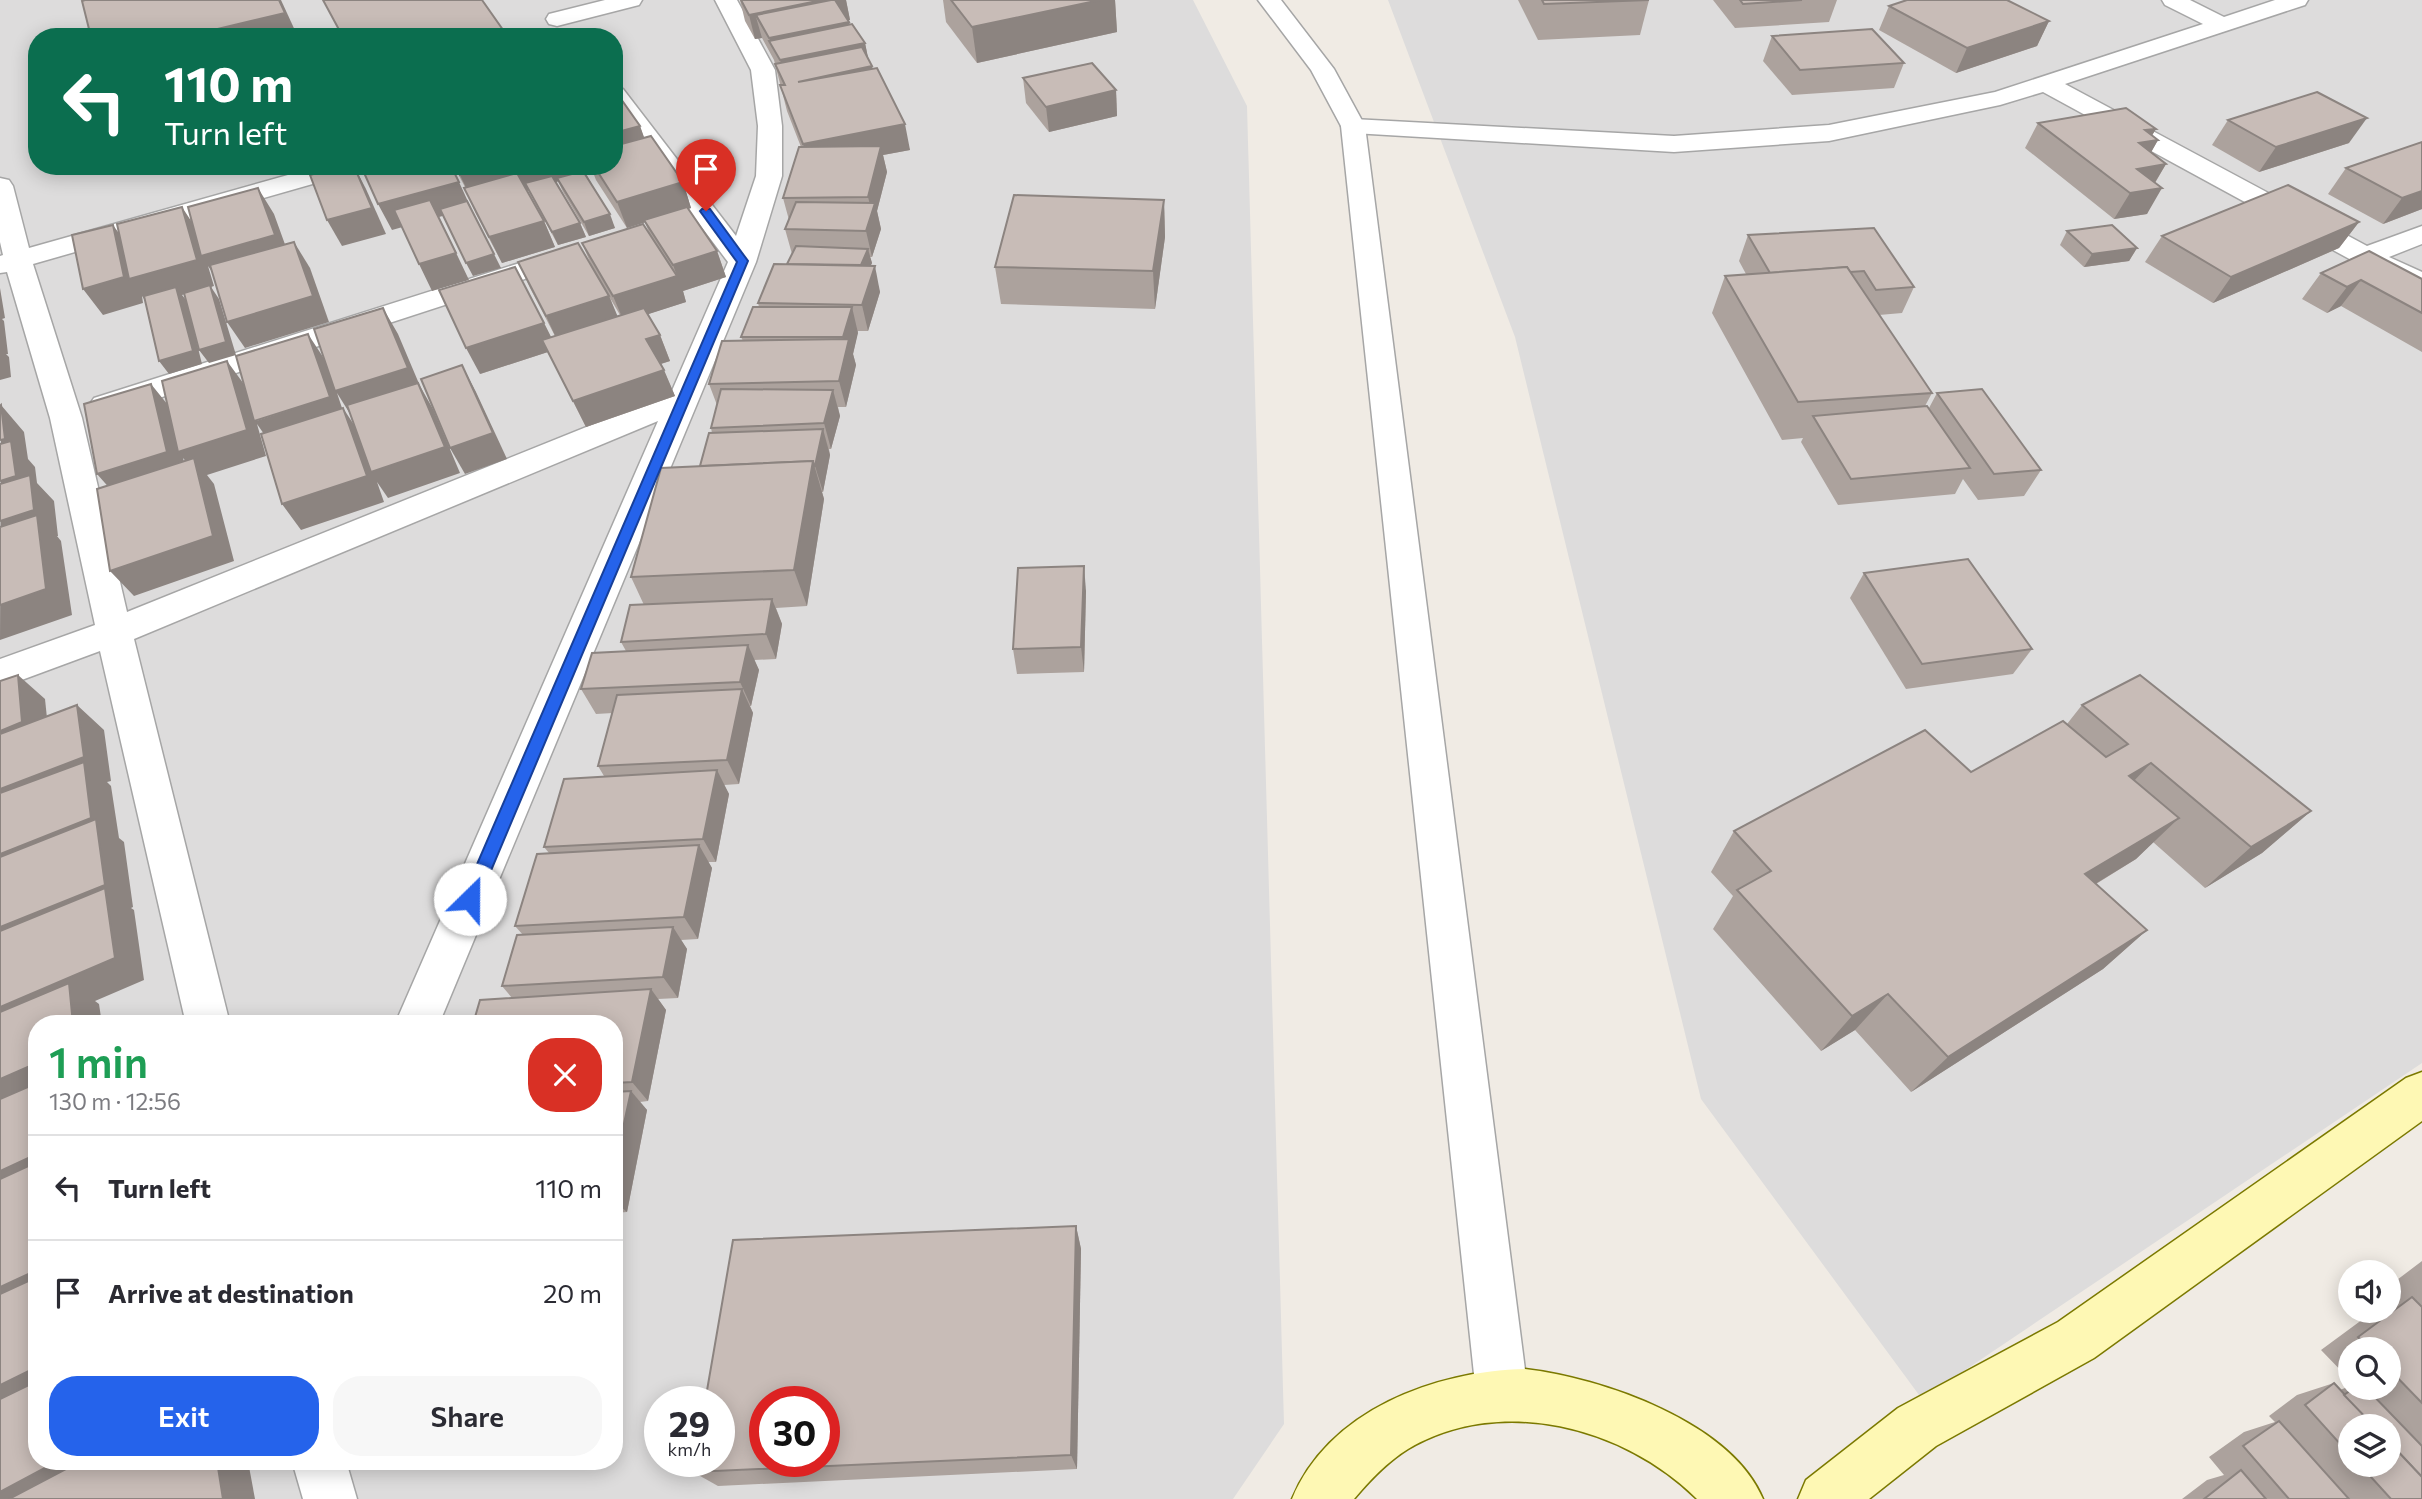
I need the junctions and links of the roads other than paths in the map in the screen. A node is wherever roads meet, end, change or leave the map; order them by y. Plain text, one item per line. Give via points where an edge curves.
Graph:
1 (542, 0) edge
2 (631, 0) edge
3 (726, 0) edge
4 (1269, 0) edge
5 (2173, 0) edge
6 (2297, 0) edge
7 (2222, 25) junction
8 (563, 28) edge
9 (2045, 83) junction
10 (623, 108) edge
11 (1353, 126) junction
12 (317, 175) edge
13 (0, 186) edge
14 (2422, 234) edge
15 (601, 245) edge
16 (2365, 256) junction
17 (742, 261) junction
18 (9, 262) edge
19 (2422, 283) edge
20 (684, 399) junction
21 (66, 418) junction
22 (114, 632) junction
23 (0, 674) edge
24 (206, 1015) edge
25 (421, 1015) edge
26 (2422, 1094) edge
27 (1502, 1393) junction
28 (322, 1470) edge
29 (330, 1499) edge
30 (1319, 1499) edge
31 (1736, 1499) edge
32 (1825, 1499) edge

1 - 8 street
2 - 8 street
3 - 17 street via 763,70 769,126 769,176
4 - 11 street via 1322,69
5 - 7 street
6 - 7 street
7 - 9 street
9 - 11 street via 2000,98 1829,133 1674,144
9 - 16 street
10 - 17 street via 693,215
11 - 27 street
12 - 18 street
13 - 18 street
14 - 16 street
15 - 21 street
16 - 19 street
17 - 20 street
18 - 21 street
20 - 22 street
20 - 25 street
21 - 22 street
22 - 23 street
22 - 24 street
26 - 32 main road via 2076,1340 1917,1427
27 - 30 main road via 1443,1404 1389,1430 1341,1469
27 - 31 main road via 1565,1399 1627,1420 1689,1455
28 - 29 street

